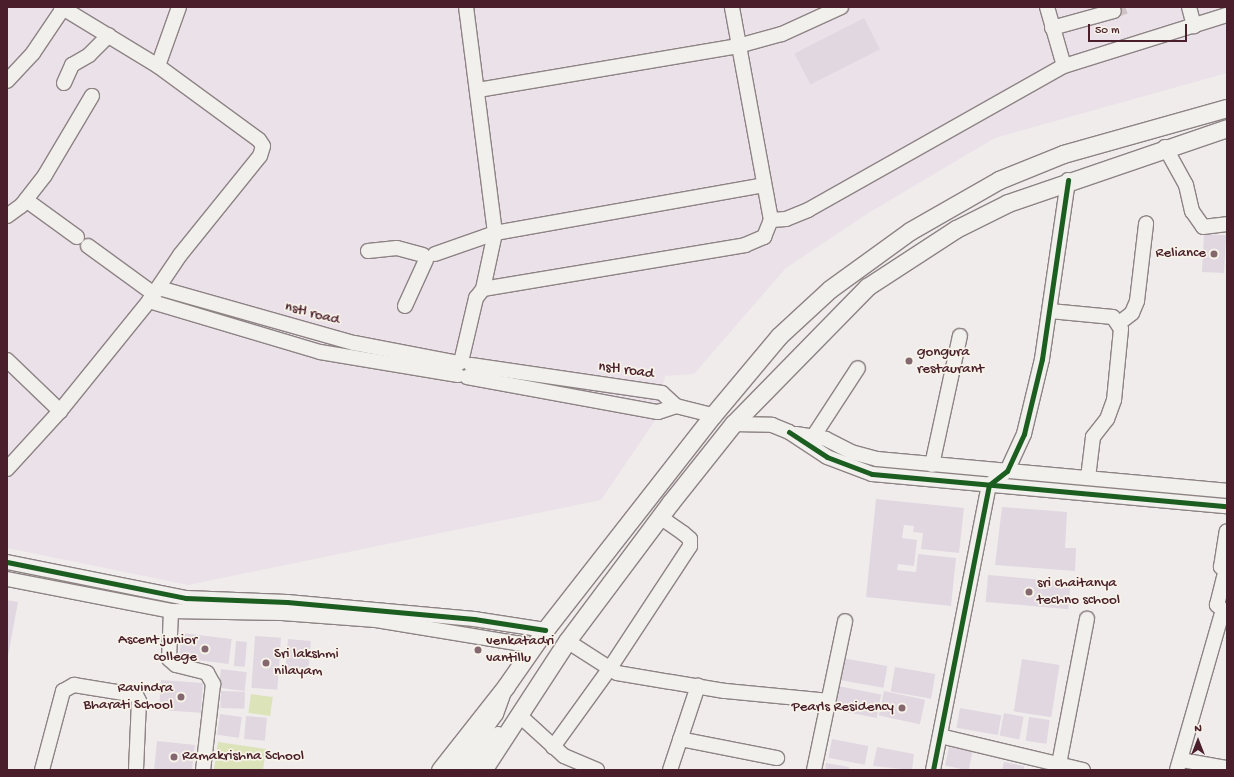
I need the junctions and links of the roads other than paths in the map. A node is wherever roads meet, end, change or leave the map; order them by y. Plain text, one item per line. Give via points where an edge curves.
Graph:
1 (179, 7) edge
2 (466, 7) edge
3 (732, 7) edge
4 (841, 7) edge
5 (1047, 7) edge
6 (1188, 7) edge
7 (63, 8) edge
8 (1114, 11) dead end
9 (1227, 15) edge
10 (1194, 26) junction
11 (1052, 28) junction
12 (109, 35) junction
13 (738, 46) junction
14 (158, 66) junction
15 (1064, 66) junction
16 (7, 81) edge
17 (64, 83) dead end
18 (478, 90) junction
19 (92, 96) dead end
20 (1227, 108) edge
21 (1227, 128) edge
22 (1165, 147) junction
23 (1068, 180) junction
24 (764, 185) junction
25 (26, 200) junction
26 (7, 216) edge
27 (771, 220) junction
28 (1146, 224) dead end
29 (1227, 224) edge
30 (495, 233) junction
31 (76, 237) dead end
32 (88, 246) dead end
33 (368, 251) dead end
34 (428, 257) junction
35 (483, 291) junction
36 (154, 294) junction
37 (405, 306) dead end
38 (1050, 311) junction
39 (1118, 324) junction
40 (960, 336) dead end
41 (7, 360) edge
42 (464, 368) junction
43 (858, 368) dead end
44 (60, 411) junction
45 (714, 415) junction
46 (733, 424) junction
47 (789, 432) junction
48 (813, 437) junction
49 (932, 465) junction
50 (7, 470) edge
51 (1007, 471) junction
52 (1088, 478) junction
53 (989, 485) junction
54 (1227, 492) edge
55 (1227, 506) edge
56 (660, 517) junction
57 (1227, 531) edge
58 (7, 562) edge
59 (7, 579) edge
60 (171, 611) junction
61 (1087, 619) dead end
62 (845, 621) dead end
63 (545, 630) junction
64 (567, 641) junction
65 (533, 646) junction
66 (610, 668) junction
67 (506, 686) junction
68 (698, 686) junction
69 (528, 700) junction
70 (828, 701) junction
71 (519, 715) junction
72 (940, 736) junction
73 (680, 739) junction
74 (553, 748) junction
75 (777, 758) dead end
76 (1059, 764) junction
77 (1179, 765) edge
78 (1227, 768) edge
79 (42, 770) edge
80 (136, 770) edge
81 (203, 770) edge
82 (440, 770) edge
83 (455, 770) edge
84 (471, 770) edge
85 (483, 770) edge
86 (597, 770) edge
87 (670, 770) edge
88 (814, 770) edge
89 (933, 770) edge
90 (1083, 770) edge

1 - 14 street
2 - 18 street
3 - 13 street
4 - 13 street via 782,34
5 - 11 street
6 - 10 street
7 - 12 street
7 - 16 street via 24,64
8 - 11 street
9 - 10 street
10 - 15 street
11 - 15 street
12 - 14 street
12 - 17 street via 89,55 72,65
13 - 18 street
13 - 24 street
14 - 36 street via 259,140 263,146 260,156 180,255
15 - 27 street via 808,210 786,219
18 - 30 street
19 - 25 street via 75,128
20 - 45 main road via 1063,154 999,180 910,230 830,289 779,336
21 - 22 main road
22 - 23 main road
22 - 29 street via 1186,185 1192,211 1203,227
23 - 38 street
23 - 46 main road via 1008,203 956,229 867,288
24 - 27 street
24 - 30 street
25 - 26 street
25 - 31 street
27 - 35 street via 764,237 746,245
28 - 39 street via 1137,301 1132,313
30 - 34 street
30 - 35 street
32 - 36 street, nstl road
33 - 34 street via 397,248
34 - 37 street
35 - 42 street via 476,298
36 - 42 street, nstl road
36 - 44 street
38 - 39 street via 1113,317
38 - 51 street via 1024,434
39 - 52 street via 1122,335 1114,400 1107,419 1094,437
40 - 49 street
41 - 44 street
42 - 45 street, nstl road via 662,393 676,406
43 - 48 street
44 - 50 street
45 - 63 main road via 601,562
46 - 47 street via 772,425
46 - 56 main road
47 - 48 street
47 - 53 street via 827,458 864,472
48 - 49 street via 877,459
49 - 51 street
51 - 52 street
51 - 53 street
52 - 54 street
53 - 55 street
53 - 72 street
56 - 64 main road
56 - 66 street via 690,539 690,546
57 - 77 street via 1221,567 1226,570 1217,604 1223,610
58 - 63 street via 186,598 287,602 474,619
59 - 60 street
60 - 65 street via 282,613 376,620
60 - 81 street via 169,659 176,665 207,673 213,684
61 - 76 street
62 - 70 street
63 - 65 main road
64 - 66 street
64 - 69 main road
65 - 67 main road
66 - 68 street via 617,673
66 - 74 street
67 - 82 main road
67 - 83 street via 496,714
68 - 70 street
68 - 73 street
69 - 71 main road
69 - 84 street via 506,722
70 - 88 street
71 - 74 street
71 - 85 main road
72 - 76 street
72 - 89 street
73 - 75 street
73 - 87 street
74 - 86 street via 564,756
76 - 90 street
77 - 78 street
79 - 80 street via 62,691 74,685 136,695 139,701

